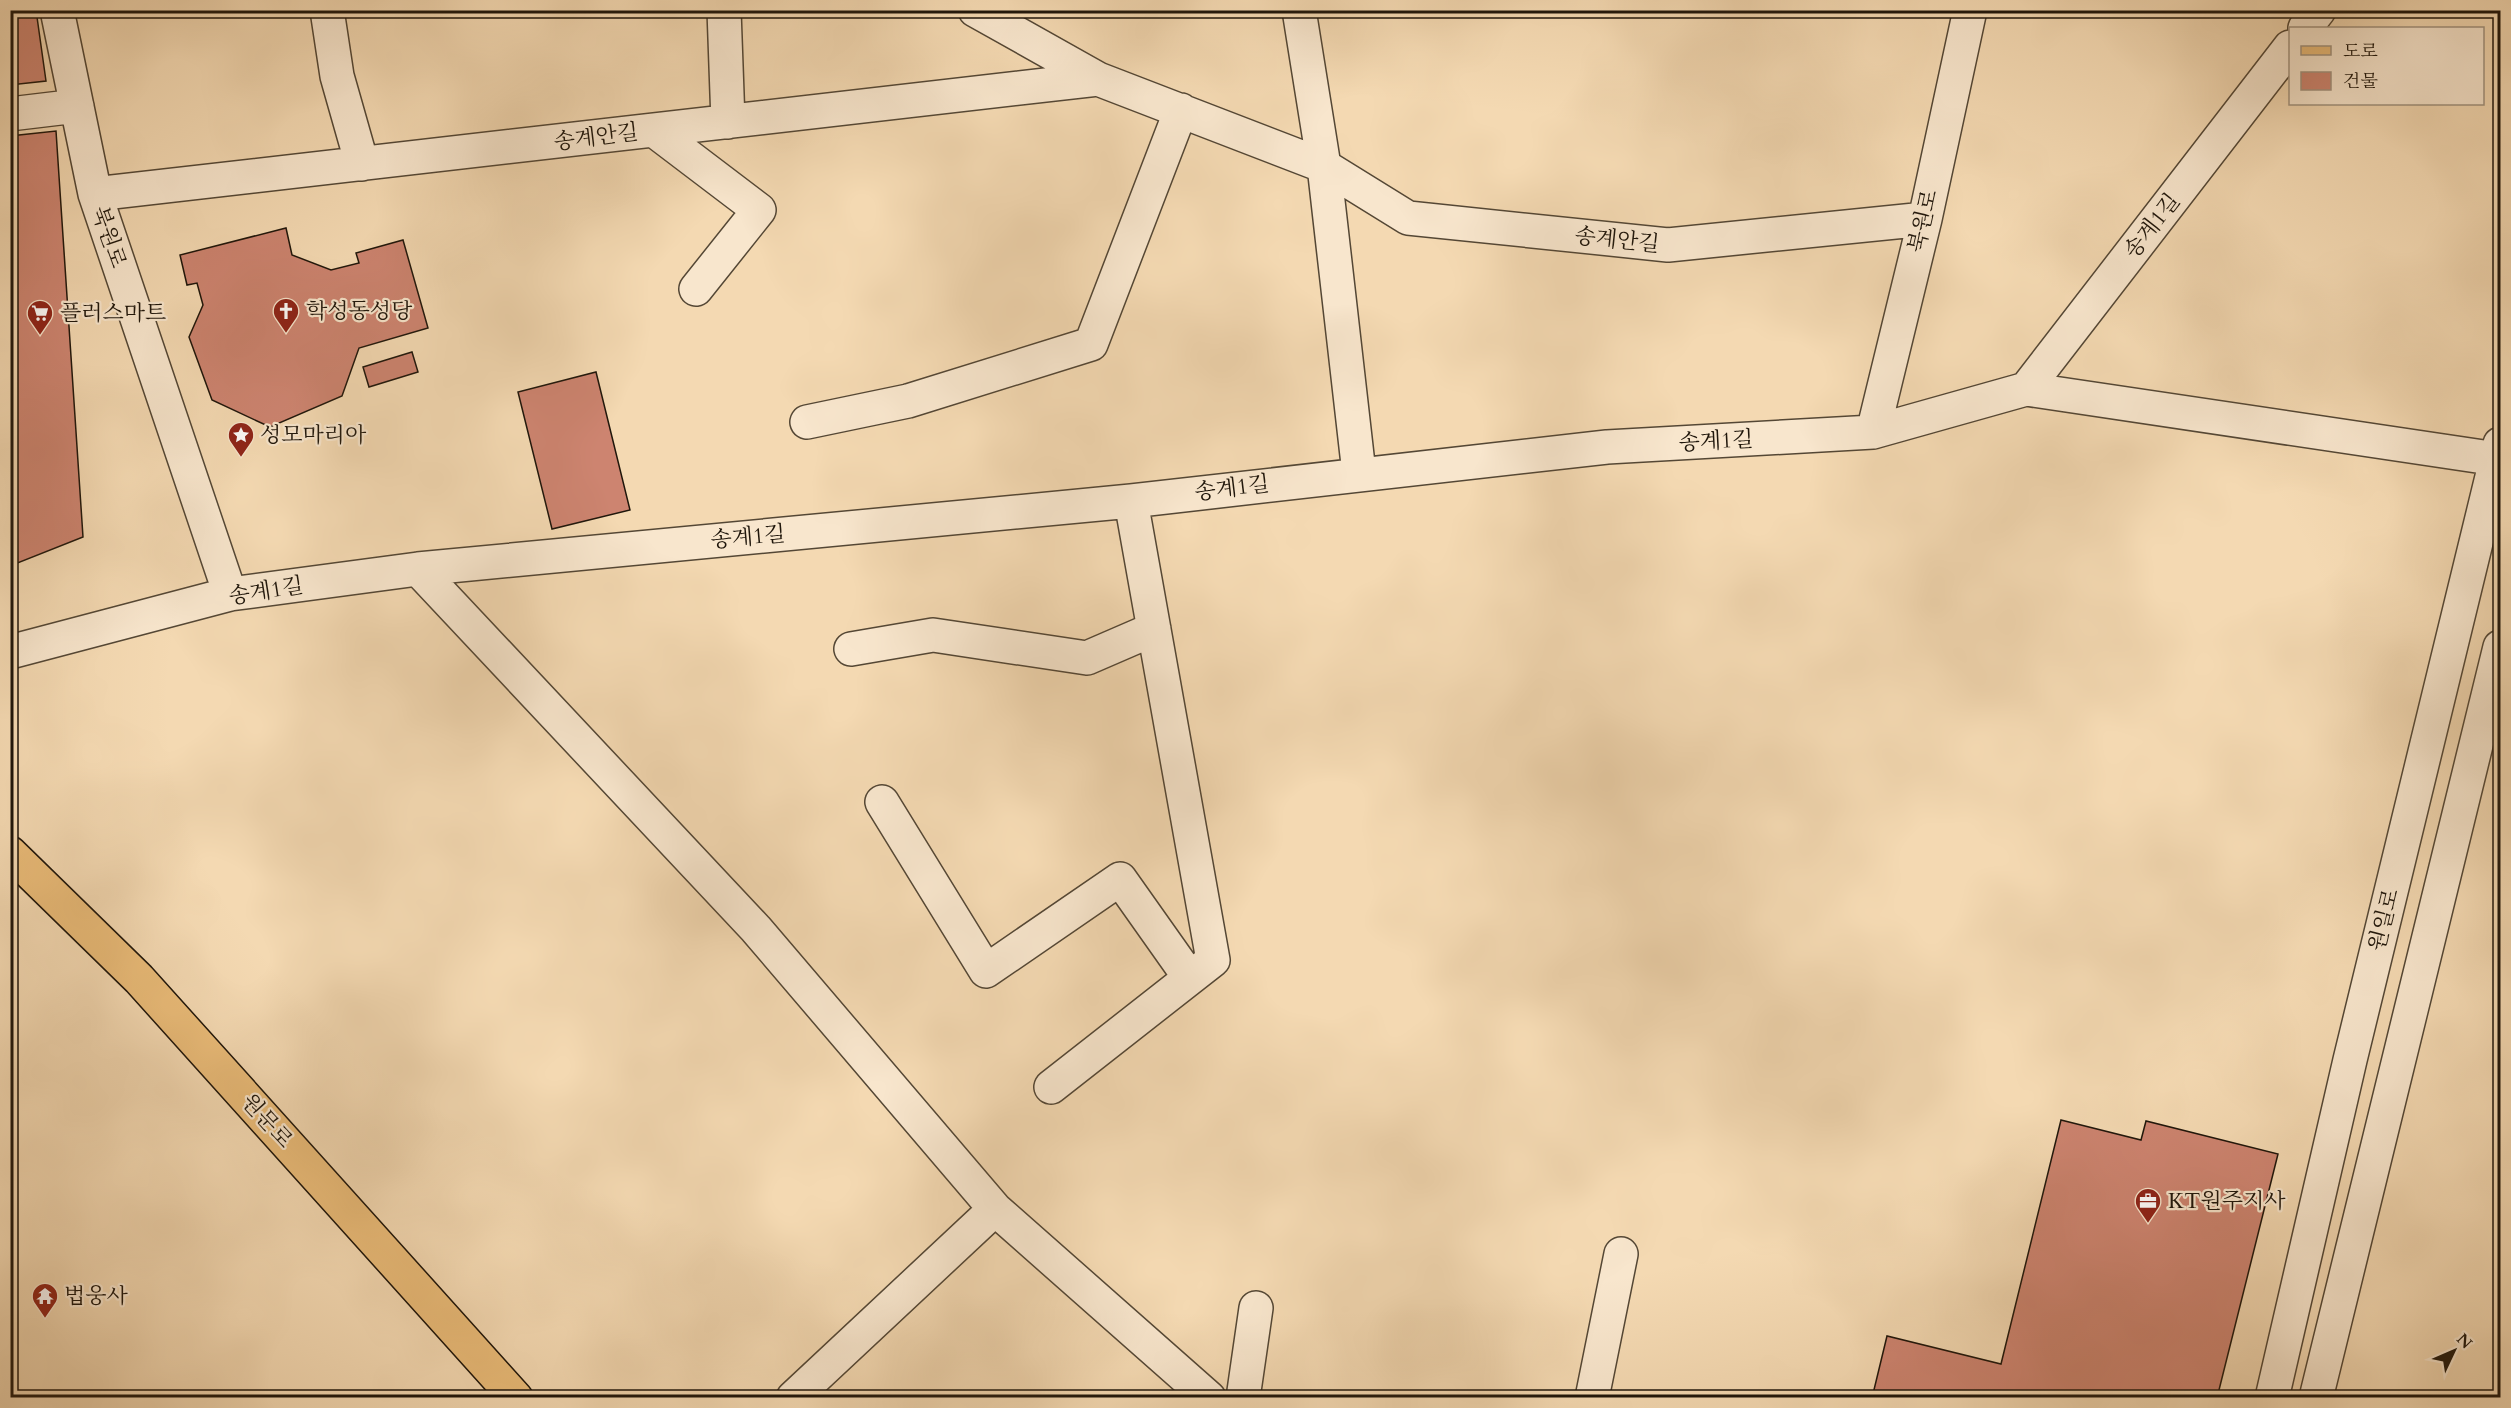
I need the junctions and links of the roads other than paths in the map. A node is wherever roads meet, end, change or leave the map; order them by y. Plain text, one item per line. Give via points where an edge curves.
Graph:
1 (57, 10) edge
2 (327, 10) edge
3 (724, 10) edge
4 (975, 10) edge
5 (1299, 10) edge
6 (1970, 10) edge
7 (2319, 10) edge
8 (2306, 27) edge
9 (2289, 48) edge
10 (1098, 79) junction
11 (77, 106) junction
12 (1181, 110) junction
13 (10, 114) edge
14 (728, 122) junction
15 (655, 130) junction
16 (362, 165) junction
17 (1324, 166) junction
18 (95, 194) junction
19 (1925, 219) junction
20 (696, 289) dead end
21 (2026, 389) junction
22 (807, 422) dead end
23 (1873, 432) junction
24 (2499, 452) edge
25 (1359, 473) junction
26 (1131, 501) junction
27 (418, 569) junction
28 (230, 594) junction
29 (1154, 629) junction
30 (2500, 647) edge
31 (850, 649) dead end
32 (10, 652) edge
33 (882, 802) dead end
34 (10, 853) edge
35 (1190, 978) junction
36 (1051, 1087) dead end
37 (995, 1209) junction
38 (1621, 1254) dead end
39 (1256, 1308) dead end
40 (516, 1398) edge
41 (793, 1398) edge
42 (1209, 1398) edge
43 (1243, 1398) edge
44 (1592, 1398) edge
45 (2272, 1398) edge
46 (2316, 1398) edge

1 - 11 street, 북원로
2 - 16 street via 337,76
3 - 14 street
4 - 10 street, 송계안길
5 - 17 street
6 - 19 street, 북원로
7 - 8 street
9 - 21 street, 송계1길
10 - 12 street, 송계안길
10 - 14 street, 송계안길
11 - 13 street
11 - 18 street, 북원로
12 - 17 street, 송계안길
12 - 22 street via 1091,344 908,401
14 - 15 street, 송계안길
15 - 16 street, 송계안길
15 - 20 street via 759,210
16 - 18 street, 송계안길
17 - 19 street, 송계안길 via 1408,218 1668,245
17 - 25 street
18 - 28 street, 북원로
19 - 23 street, 북원로
21 - 23 street, 송계1길
21 - 24 street
23 - 25 street, 송계1길 via 1607,447
24 - 45 street, 원일로 via 2350,1060
25 - 26 street, 송계1길
26 - 27 street, 송계1길
26 - 29 street
27 - 28 street, 송계1길
27 - 37 street via 756,929
28 - 32 street, 송계1길
29 - 31 street via 1087,658 933,635
29 - 35 street via 1213,960
30 - 46 street
33 - 35 street via 986,971 1120,879
34 - 40 main road, 원문로 via 139,979
35 - 36 street
37 - 41 street
37 - 42 street
38 - 44 street
39 - 43 street

